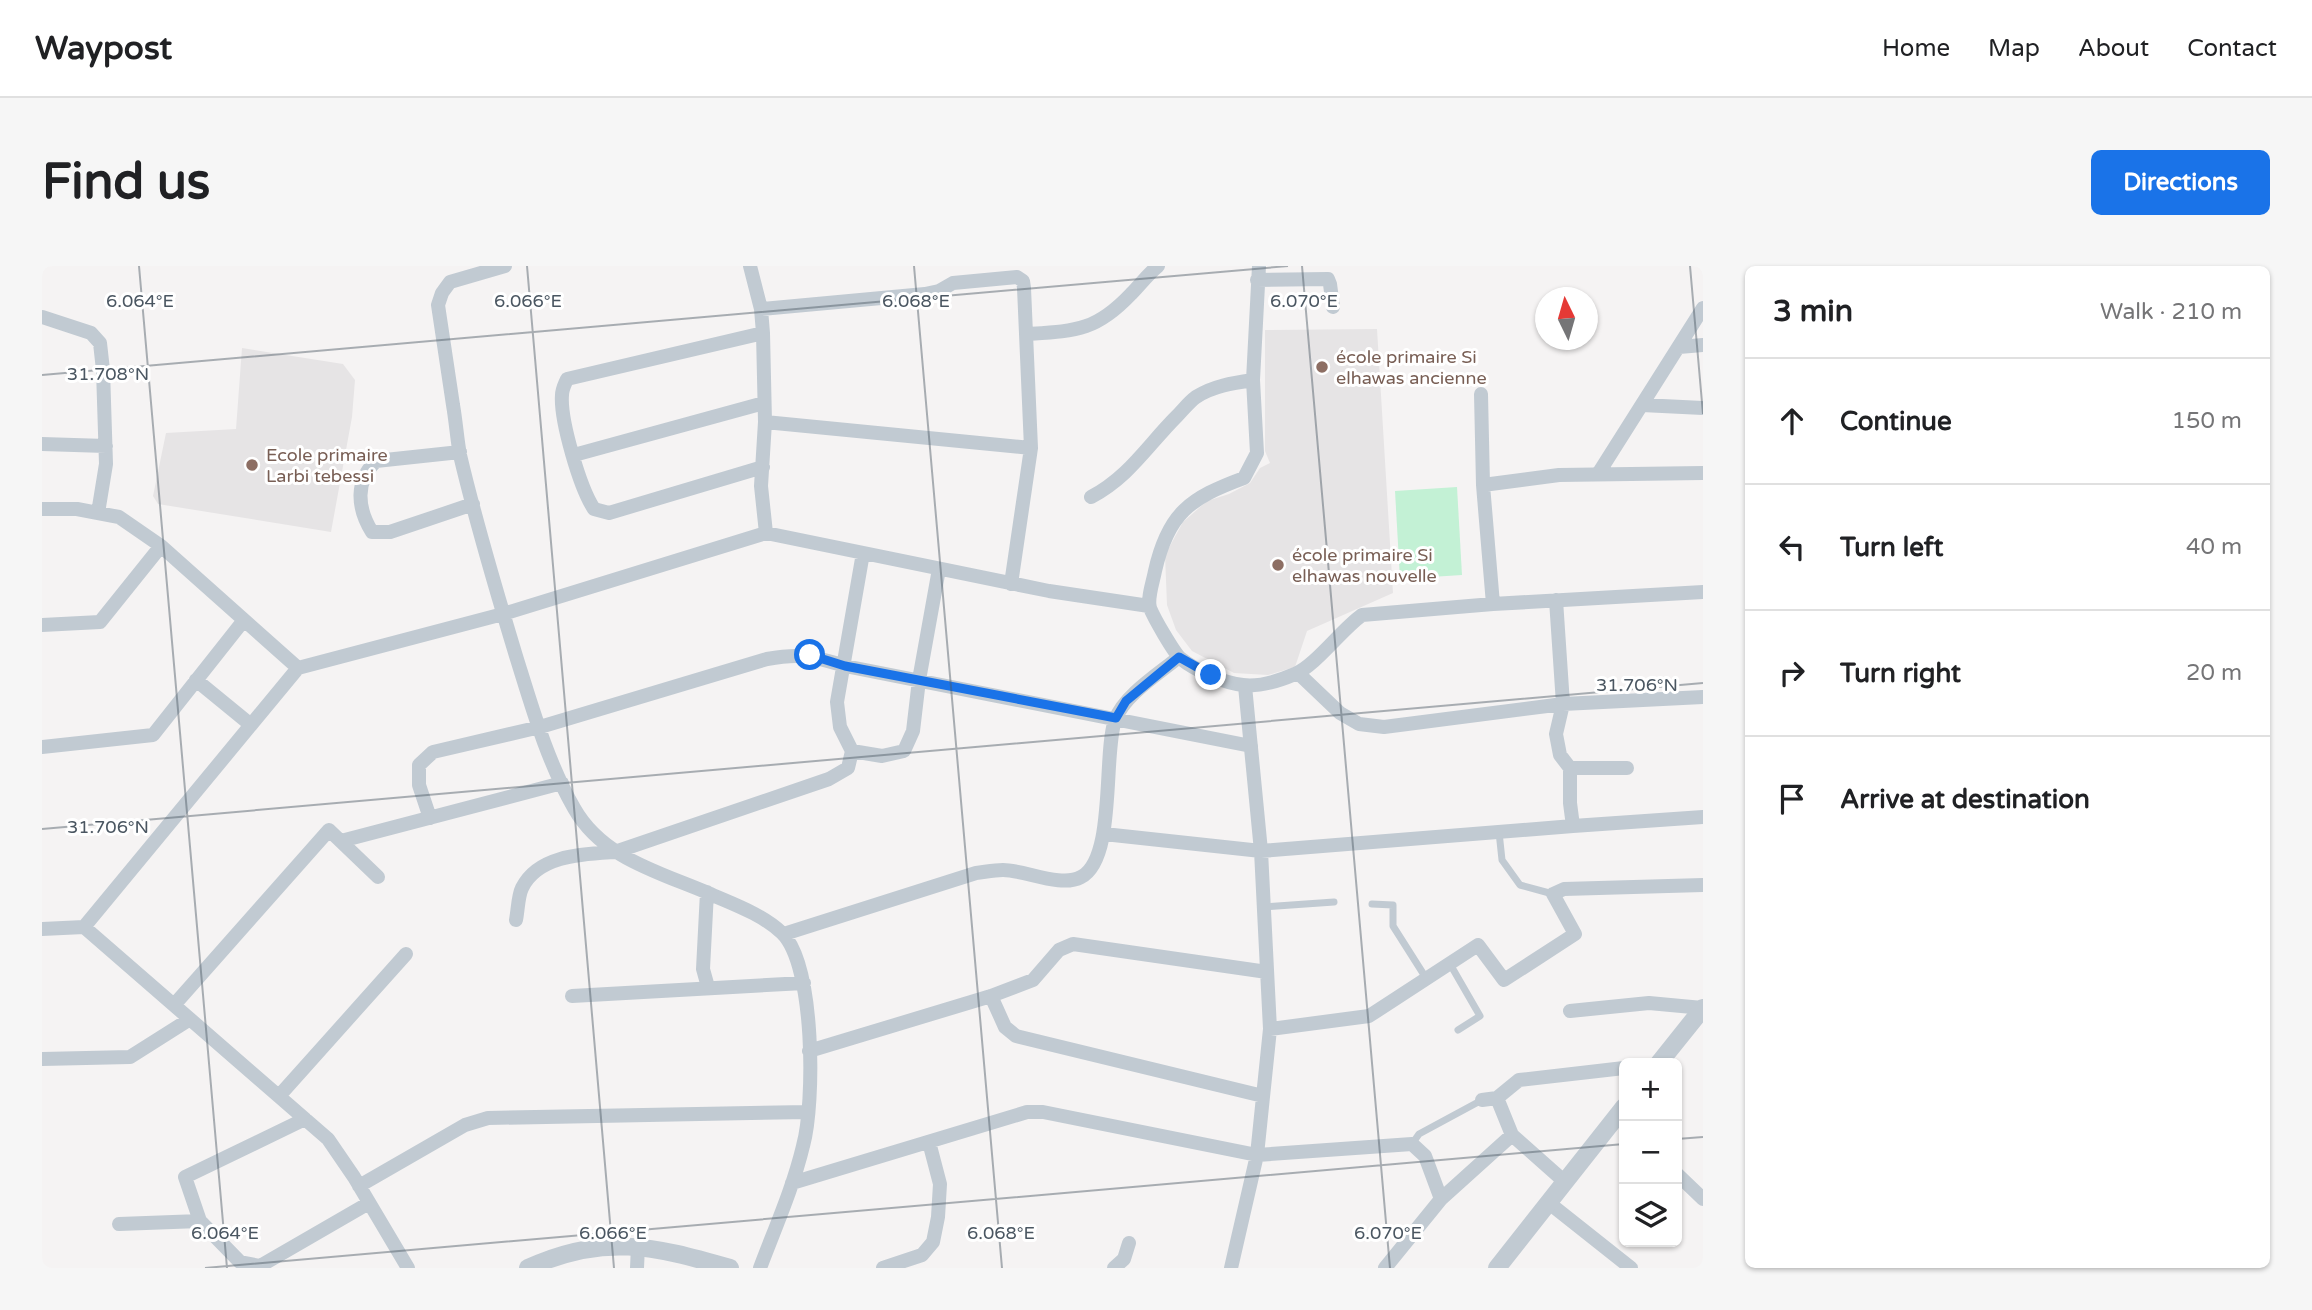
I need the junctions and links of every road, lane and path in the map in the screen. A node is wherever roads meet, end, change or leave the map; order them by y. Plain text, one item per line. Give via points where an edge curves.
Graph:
1 (505, 266) edge
2 (750, 266) edge
3 (1158, 266) edge
4 (1258, 273) edge
5 (1333, 307) dead end
6 (1703, 308) edge
7 (761, 309) junction
8 (42, 317) edge
9 (763, 333) junction
10 (1027, 334) junction
11 (1703, 345) edge
12 (1679, 347) junction
13 (1253, 380) junction
14 (1480, 394) dead end
15 (764, 403) junction
16 (1642, 405) junction
17 (1703, 408) edge
18 (765, 422) junction
19 (42, 444) edge
20 (106, 446) junction
21 (1031, 448) junction
22 (460, 452) junction
23 (574, 455) junction
24 (763, 467) junction
25 (1703, 473) edge
26 (1598, 474) junction
27 (1483, 485) junction
28 (1091, 497) dead end
29 (473, 504) junction
30 (42, 509) edge
31 (98, 513) junction
32 (766, 533) junction
33 (161, 546) junction
34 (863, 553) junction
35 (939, 569) junction
36 (1012, 584) junction
37 (1703, 592) edge
38 (1556, 600) junction
39 (1493, 604) junction
40 (1149, 606) junction
41 (503, 614) junction
42 (244, 620) junction
43 (42, 625) edge
44 (1179, 657) junction
45 (845, 666) junction
46 (298, 668) junction
47 (1298, 673) junction
48 (196, 680) junction
49 (919, 680) junction
50 (1245, 686) junction
51 (1703, 697) edge
52 (1563, 704) junction
53 (1116, 718) junction
54 (251, 724) junction
55 (540, 727) junction
56 (1251, 746) junction
57 (42, 747) edge
58 (852, 751) junction
59 (1570, 768) junction
60 (1627, 768) dead end
61 (562, 783) junction
62 (1703, 817) edge
63 (430, 818) junction
64 (1573, 825) junction
65 (1499, 832) junction
66 (1104, 834) junction
67 (341, 841) junction
68 (1261, 851) junction
69 (615, 852) junction
70 (379, 877) dead end
71 (1703, 885) edge
72 (706, 892) junction
73 (1552, 894) junction
74 (1334, 902) dead end
75 (1372, 904) dead end
76 (1264, 907) junction
77 (516, 920) dead end
78 (84, 927) junction
79 (42, 929) edge
80 (784, 934) junction
81 (406, 954) dead end
82 (1450, 963) junction
83 (1267, 972) junction
84 (1427, 978) junction
85 (804, 983) junction
86 (708, 987) junction
87 (572, 996) dead end
88 (991, 996) junction
89 (174, 1005) junction
90 (1703, 1008) edge
91 (1570, 1011) dead end
92 (190, 1019) junction
93 (1270, 1029) junction
94 (1458, 1030) dead end
95 (809, 1051) junction
96 (1663, 1058) edge
97 (42, 1059) edge
98 (1619, 1069) edge
99 (279, 1096) junction
100 (1263, 1096) junction
101 (1497, 1098) junction
102 (1482, 1100) joint
103 (808, 1112) junction
104 (305, 1119) junction
105 (1619, 1119) edge
106 (1512, 1135) junction
107 (929, 1142) junction
108 (1412, 1144) junction
109 (1257, 1155) junction
110 (1682, 1179) edge
111 (1565, 1182) junction
112 (792, 1183) junction
113 (359, 1185) junction
114 (1441, 1199) junction
115 (1703, 1199) edge
116 (369, 1203) junction
117 (1549, 1203) junction
118 (200, 1221) junction
119 (119, 1224) dead end
120 (1129, 1243) dead end
121 (638, 1246) junction
122 (562, 1261) edge
123 (408, 1268) edge
124 (528, 1268) edge
125 (637, 1268) edge
126 (730, 1268) edge
127 (760, 1268) edge
128 (883, 1268) edge
129 (1114, 1268) edge
130 (1231, 1268) edge
131 (1385, 1268) edge
132 (1497, 1268) edge
133 (1631, 1268) edge

1 - 22 street via 450,282 438,305
2 - 7 street
3 - 10 street via 1098,323 1067,332
4 - 5 street via 1328,279
4 - 13 street
6 - 12 street
7 - 9 street
7 - 10 street via 925,294 953,283 1017,277 1023,281
8 - 20 street via 91,334 100,343
9 - 15 street
9 - 23 street via 567,379 562,410
10 - 21 street
11 - 12 street
12 - 16 street
13 - 28 street via 1216,387 1194,398 1130,470
13 - 40 street via 1257,453 1244,478 1208,491 1185,508 1169,529
14 - 27 street
15 - 18 street
15 - 23 street
16 - 17 street
16 - 26 street
18 - 21 street
18 - 24 street
19 - 20 street
20 - 31 street
21 - 36 street
22 - 29 street
22 - 29 street via 376,461 361,482 361,515 372,532 390,532
23 - 24 street via 586,496 594,509 609,513
24 - 32 street
25 - 26 street
26 - 27 street
27 - 39 street
29 - 41 street
30 - 31 street
31 - 33 street via 119,517
32 - 34 street
32 - 41 street
33 - 42 street
33 - 43 street via 100,622
34 - 35 street
34 - 45 street
35 - 36 street
35 - 49 street
36 - 40 street
37 - 38 street
38 - 39 street
38 - 52 street
39 - 47 street via 1362,615
40 - 44 street
41 - 46 street
41 - 55 street
42 - 46 street
42 - 48 street
44 - 50 street via 1211,675
44 - 53 street via 1126,701
45 - 49 street
45 - 55 street via 810,655 767,659
45 - 58 street via 837,702 840,727
46 - 54 street
47 - 50 street
47 - 52 street via 1340,713 1359,724 1384,727
48 - 54 street
48 - 57 street via 153,734
49 - 53 street
49 - 58 street via 913,731 904,751 883,756
50 - 56 street
51 - 52 street
52 - 59 street via 1556,734 1560,755
53 - 56 street
53 - 66 street
54 - 78 street
55 - 61 street
55 - 63 street via 433,752 419,765 418,785
56 - 68 street
58 - 69 street via 848,768 829,779
59 - 60 street
59 - 64 street
61 - 63 street
61 - 69 street via 575,810
62 - 64 street
63 - 67 street
64 - 65 street
65 - 68 street
65 - 73 lane via 1502,860 1520,885
66 - 68 street
66 - 80 street via 1095,862 1082,877 1065,881 1003,870 976,873
67 - 70 street
67 - 89 street via 329,830
68 - 76 street
69 - 72 street
69 - 77 street via 577,854 540,867 522,888
71 - 73 street via 1564,889
72 - 80 street via 759,916
72 - 86 street via 703,969
73 - 82 street via 1575,934 1504,980 1478,945
74 - 76 lane
75 - 84 lane via 1393,905 1393,926
76 - 83 street
78 - 79 street
78 - 89 street
80 - 85 street
81 - 99 street
82 - 84 street
82 - 94 lane via 1480,1016
83 - 88 street via 1073,944 1059,950 1033,980
83 - 93 street
84 - 93 street via 1369,1016
85 - 86 street
85 - 95 street
86 - 87 street
88 - 95 street
88 - 100 street via 1005,1027 1016,1037
89 - 92 street
90 - 91 street via 1649,1003
90 - 96 street
92 - 97 street via 130,1057
92 - 99 street
93 - 100 street
95 - 103 street
98 - 101 street via 1519,1080
99 - 104 street
100 - 109 street
101 - 102 street
101 - 106 street
102 - 108 lane via 1419,1134
103 - 112 street
103 - 113 street via 488,1118 464,1125
104 - 113 street via 328,1139
104 - 118 street via 185,1177
105 - 111 street
106 - 111 street
106 - 114 street
107 - 109 street via 1027,1112 1043,1112
107 - 112 street
107 - 128 street via 940,1184 933,1242 922,1255
108 - 109 street
108 - 114 street via 1425,1156
109 - 130 street
110 - 115 street
111 - 117 street
112 - 127 street
113 - 116 street
114 - 131 street
116 - 118 street via 260,1266 240,1262
116 - 123 street
117 - 132 street
117 - 133 street
118 - 119 street
120 - 129 street via 1124,1259
121 - 122 street via 599,1246
121 - 125 street
121 - 126 street
122 - 124 street

